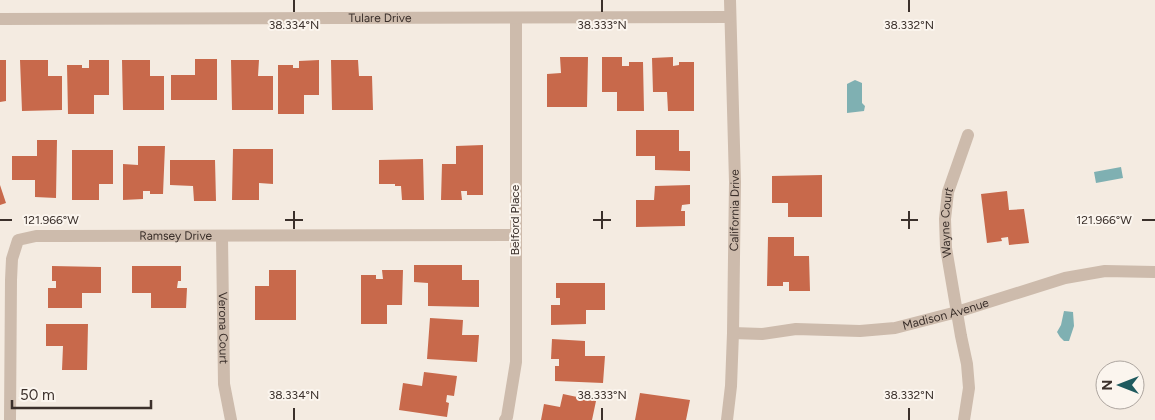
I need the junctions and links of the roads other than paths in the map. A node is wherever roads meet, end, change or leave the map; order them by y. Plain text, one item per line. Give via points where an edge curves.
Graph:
1 (730, 0) edge
2 (730, 17) junction
3 (0, 18) edge
4 (516, 18) junction
5 (968, 135) dead end
6 (514, 235) junction
7 (222, 237) junction
8 (1155, 272) edge
9 (957, 312) junction
10 (733, 333) junction
11 (10, 420) edge
12 (231, 420) edge
13 (505, 420) edge
14 (727, 420) edge
15 (964, 420) edge

1 - 2 street, California Drive
2 - 4 street, Tulare Drive
2 - 10 street, California Drive via 735,182
3 - 4 street, Tulare Drive
4 - 6 street, Belford Place
5 - 9 street, Wayne Court via 948,192 944,219
6 - 7 street, Ramsey Drive
6 - 13 street, Belford Place via 516,362
7 - 11 street, Ramsey Drive via 44,236 18,240 12,259 11,280
7 - 12 street, Verona Court via 224,384
8 - 9 street, Madison Avenue via 1105,271 1065,278
9 - 10 street, Madison Avenue via 895,328
9 - 15 street, Wayne Court via 969,388
10 - 14 street, California Drive

